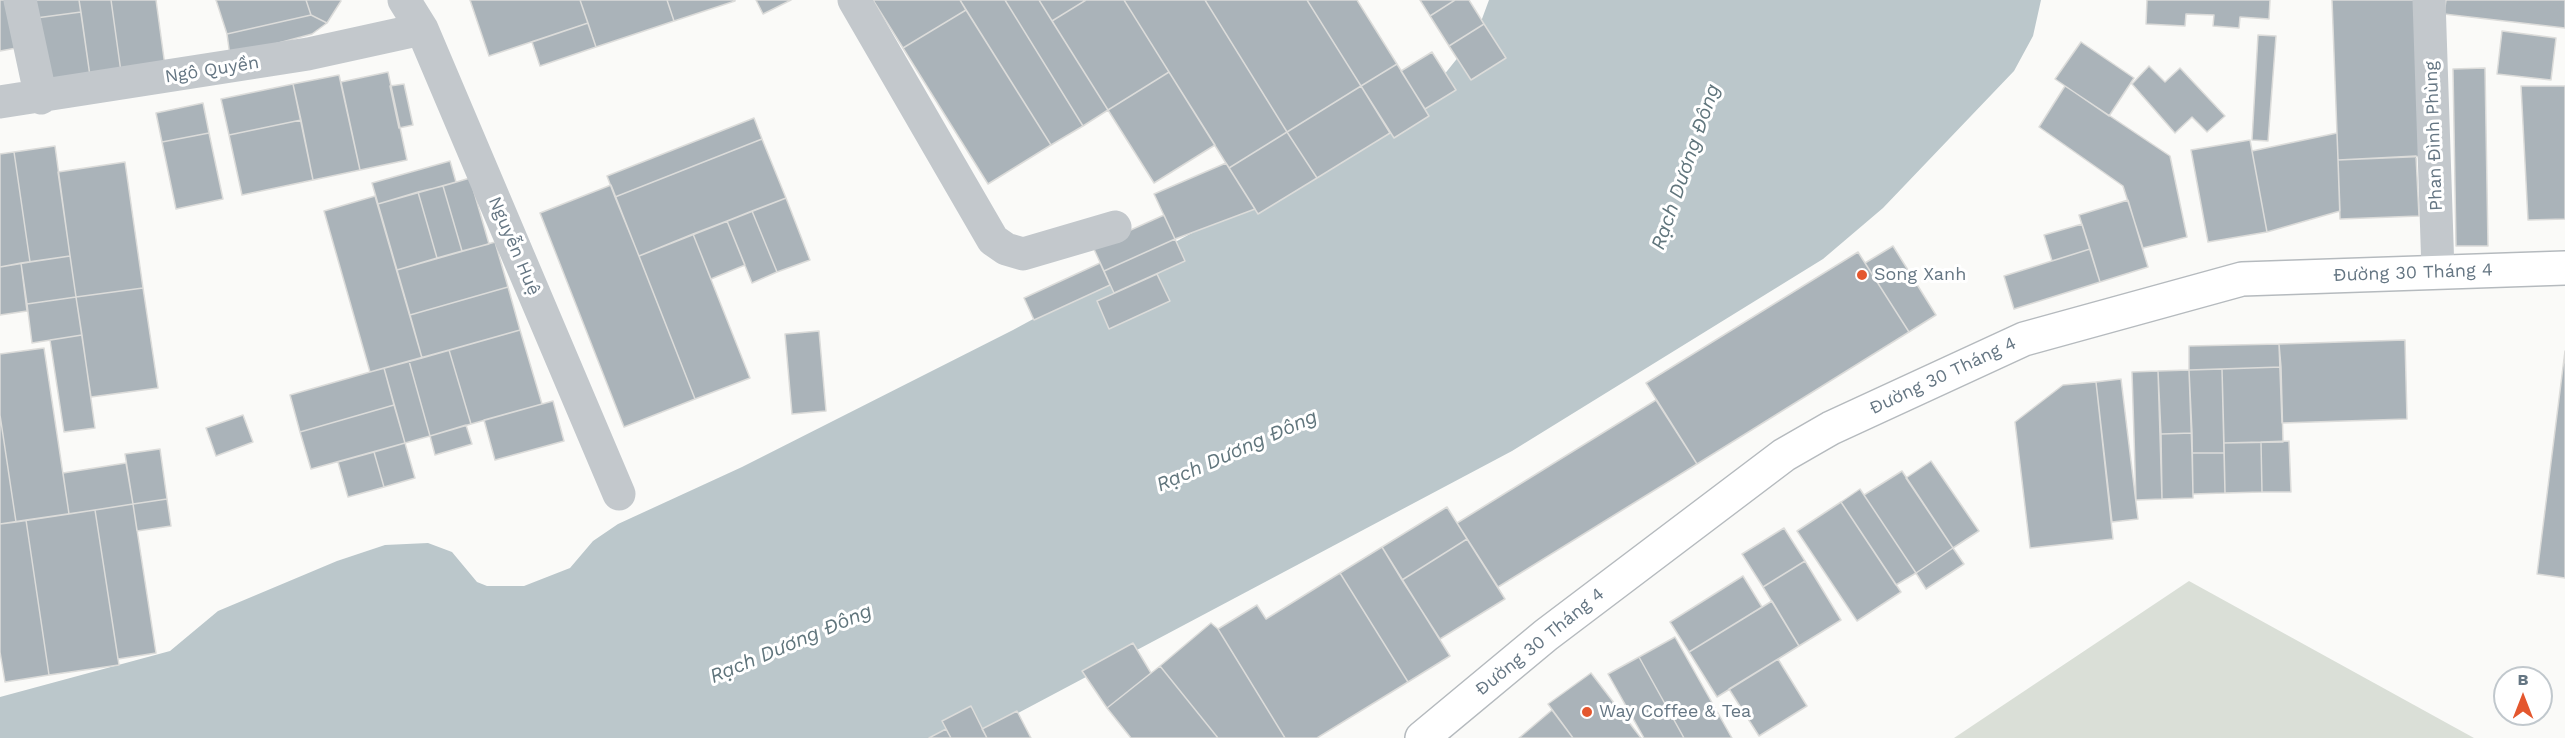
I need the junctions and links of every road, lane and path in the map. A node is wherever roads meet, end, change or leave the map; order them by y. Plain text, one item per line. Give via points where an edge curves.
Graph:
1 (20, 0) edge
2 (404, 0) edge
3 (854, 0) edge
4 (2429, 0) edge
5 (422, 29) junction
6 (41, 98) junction
7 (0, 102) edge
8 (1115, 227) dead end
9 (2565, 268) edge
10 (2438, 271) junction
11 (619, 494) dead end
12 (1422, 738) edge

1 - 6 street
2 - 5 street, Nguyễn Huệ
3 - 8 street via 993,240 1023,254
4 - 10 street, Phan Đình Phùng
5 - 6 street, Ngô Quyền via 308,54
5 - 11 street, Nguyễn Huệ
6 - 7 street, Ngô Quyền
9 - 10 main road, Đường 30 Tháng 4
10 - 12 main road, Đường 30 Tháng 4 via 2242,279 2013,344 1831,428 1784,455 1546,635

